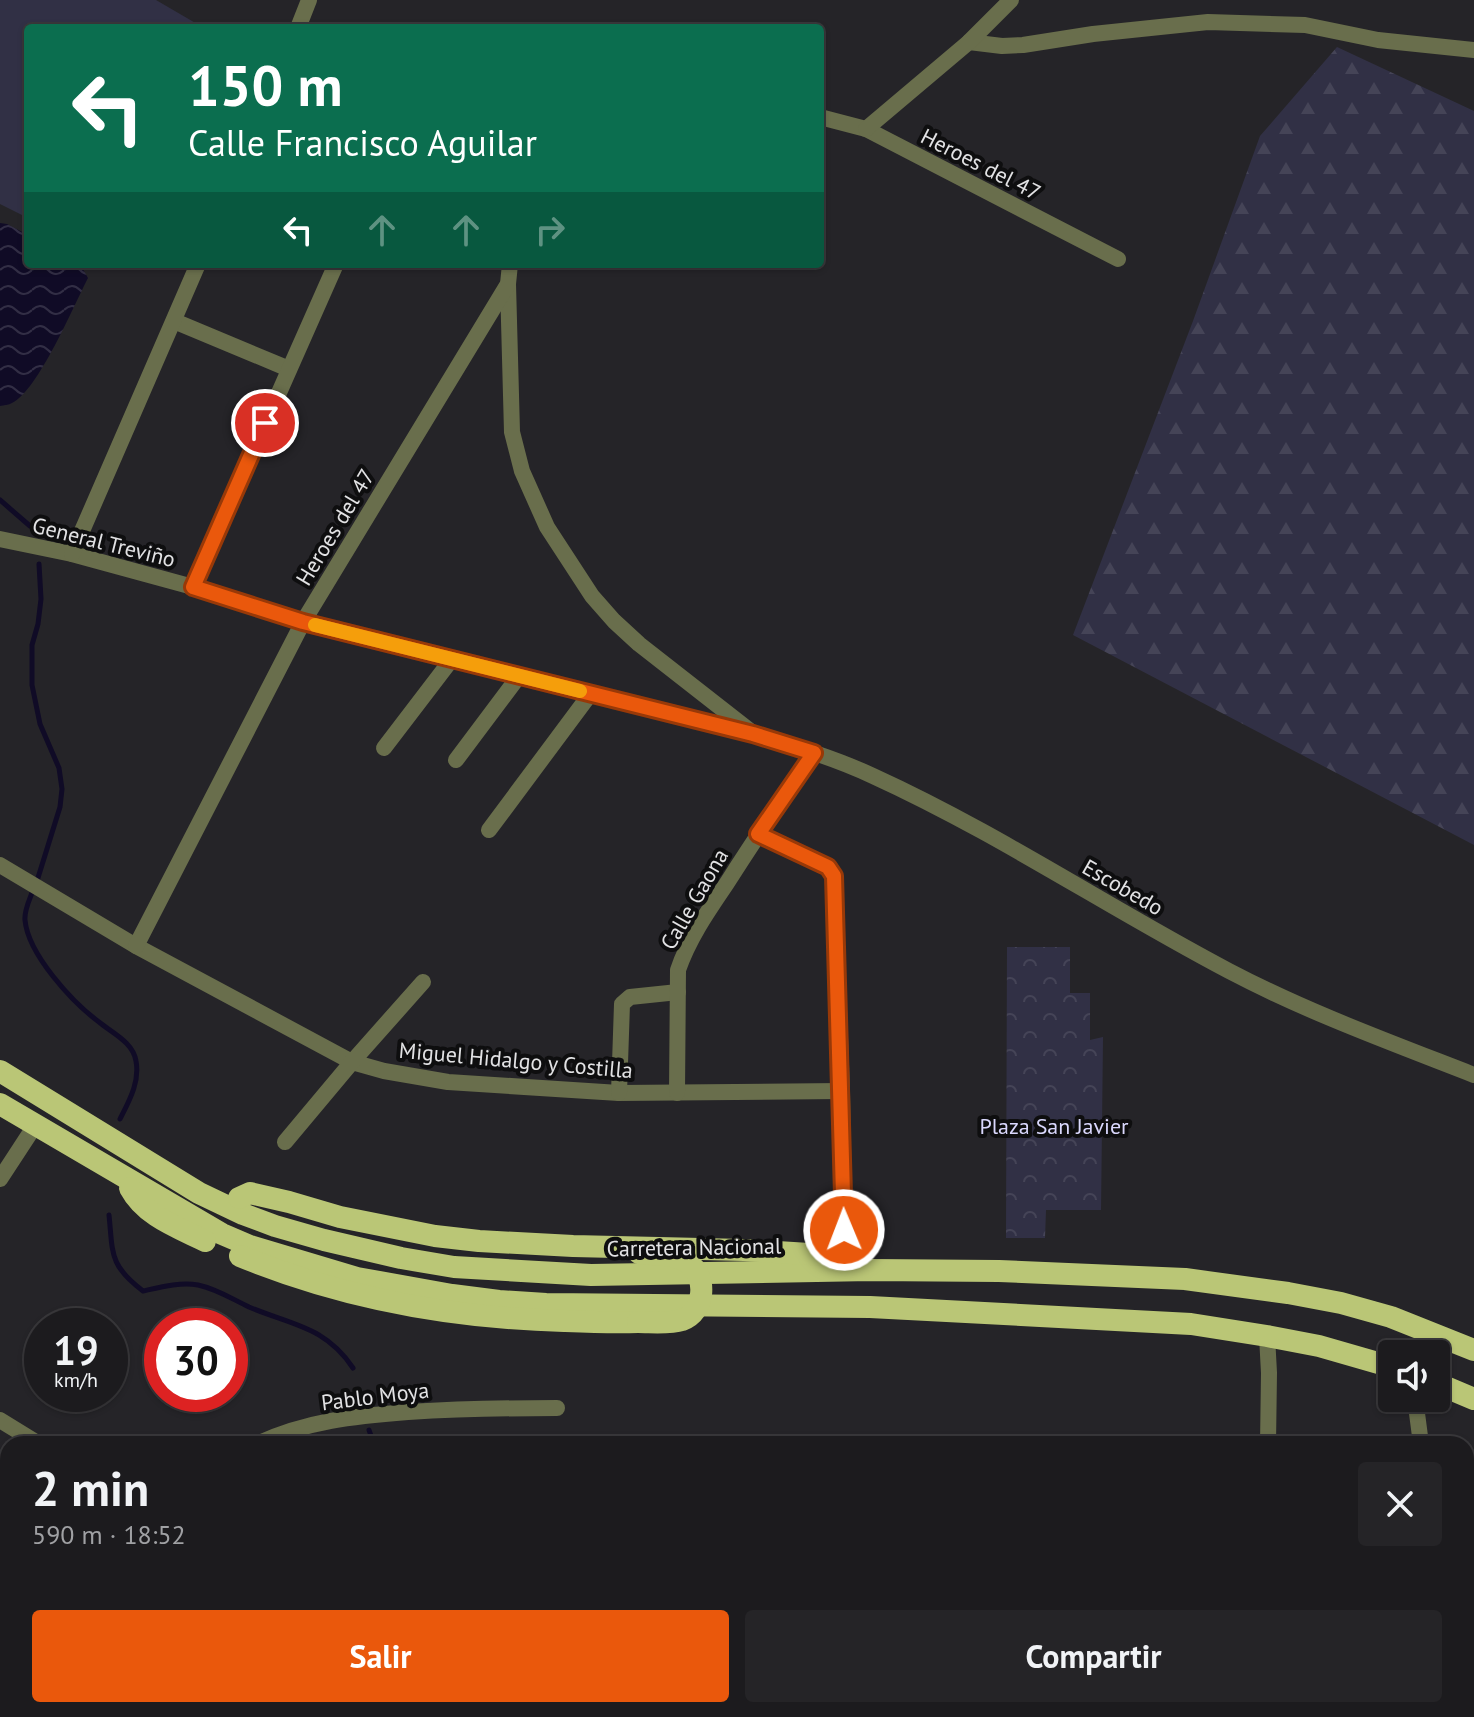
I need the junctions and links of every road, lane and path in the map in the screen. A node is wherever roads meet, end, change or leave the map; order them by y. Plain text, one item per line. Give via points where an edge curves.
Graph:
1 (309, 0) edge
2 (1011, 0) edge
3 (300, 24) edge
4 (969, 42) junction
5 (1474, 50) edge
6 (824, 118) edge
7 (866, 129) junction
8 (1118, 259) dead end
9 (196, 268) edge
10 (334, 268) edge
11 (510, 268) edge
12 (508, 284) junction
13 (174, 321) junction
14 (289, 369) junction
15 (0, 539) edge
16 (72, 554) junction
17 (193, 587) junction
18 (303, 622) junction
19 (452, 659) junction
20 (519, 676) junction
21 (591, 693) junction
22 (753, 734) junction
23 (384, 748) dead end
24 (814, 753) junction
25 (456, 760) dead end
26 (489, 830) dead end
27 (758, 834) junction
28 (0, 865) edge
29 (136, 946) junction
30 (423, 982) dead end
31 (678, 992) junction
32 (352, 1062) junction
33 (0, 1071) edge
34 (1474, 1075) edge
35 (842, 1091) junction
36 (619, 1093) junction
37 (677, 1093) junction
38 (0, 1104) edge
39 (36, 1124) junction
40 (285, 1142) dead end
41 (0, 1179) edge
42 (127, 1179) junction
43 (199, 1193) junction
44 (239, 1198) junction
45 (845, 1258) junction
46 (871, 1270) junction
47 (1267, 1336) junction
48 (1474, 1350) edge
49 (1378, 1363) edge
50 (1450, 1389) edge
51 (1474, 1399) edge
52 (557, 1408) dead end
53 (1417, 1412) edge
54 (0, 1420) edge
55 (26, 1436) edge
56 (274, 1436) edge
57 (1268, 1436) edge
58 (1420, 1436) edge

1 - 3 street
2 - 4 street
4 - 5 street via 1023,45 1222,22 1305,25 1378,40
4 - 7 street
6 - 7 street, Heroes del 47
7 - 8 street, Heroes del 47
9 - 13 street
10 - 14 street
11 - 12 street, Heroes del 47
12 - 18 street, Heroes del 47
12 - 22 street via 512,432 522,471 547,527 614,621
13 - 14 street
13 - 16 street
14 - 17 street
15 - 16 street, General Treviño
16 - 17 street, General Treviño
17 - 18 street, General Treviño
18 - 19 street, General Treviño
18 - 29 street, Heroes del 47
19 - 20 street, General Treviño
19 - 23 street
20 - 21 street, General Treviño
20 - 25 street
21 - 22 street, General Treviño
21 - 26 street
22 - 24 street, Escobedo
24 - 27 street, Calle Gaona
24 - 34 street, Escobedo via 926,802 1232,973
27 - 31 street, Calle Gaona via 694,933 678,970
27 - 35 street via 828,867 834,876
28 - 29 street, Miguel Hidalgo y Costilla
29 - 32 street, Miguel Hidalgo y Costilla
30 - 32 street
31 - 36 street via 630,997 622,1004
31 - 37 street, Calle Gaona
32 - 36 street, Miguel Hidalgo y Costilla via 448,1082
32 - 40 street
33 - 43 highway, Carretera Nacional
35 - 37 street, Miguel Hidalgo y Costilla
35 - 45 street
36 - 37 street, Miguel Hidalgo y Costilla
38 - 39 highway
39 - 41 street
39 - 42 highway
42 - 44 highway, bridge via 143,1206 215,1246 323,1285 429,1309 525,1320 675,1322 696,1311 701,1298 695,1268 670,1256 452,1248
42 - 47 highway via 250,1246 357,1278 452,1295 546,1304 870,1307 1106,1318
43 - 44 highway
43 - 46 highway, Carretera Nacional via 287,1230 454,1267 591,1275
44 - 45 highway via 250,1193 340,1217 479,1241
45 - 46 highway
46 - 48 highway, Carretera Nacional via 1123,1275 1239,1286 1341,1303
47 - 49 highway
47 - 57 street
50 - 51 highway
52 - 56 street, Pablo Moya via 350,1416
53 - 58 street
54 - 55 street

